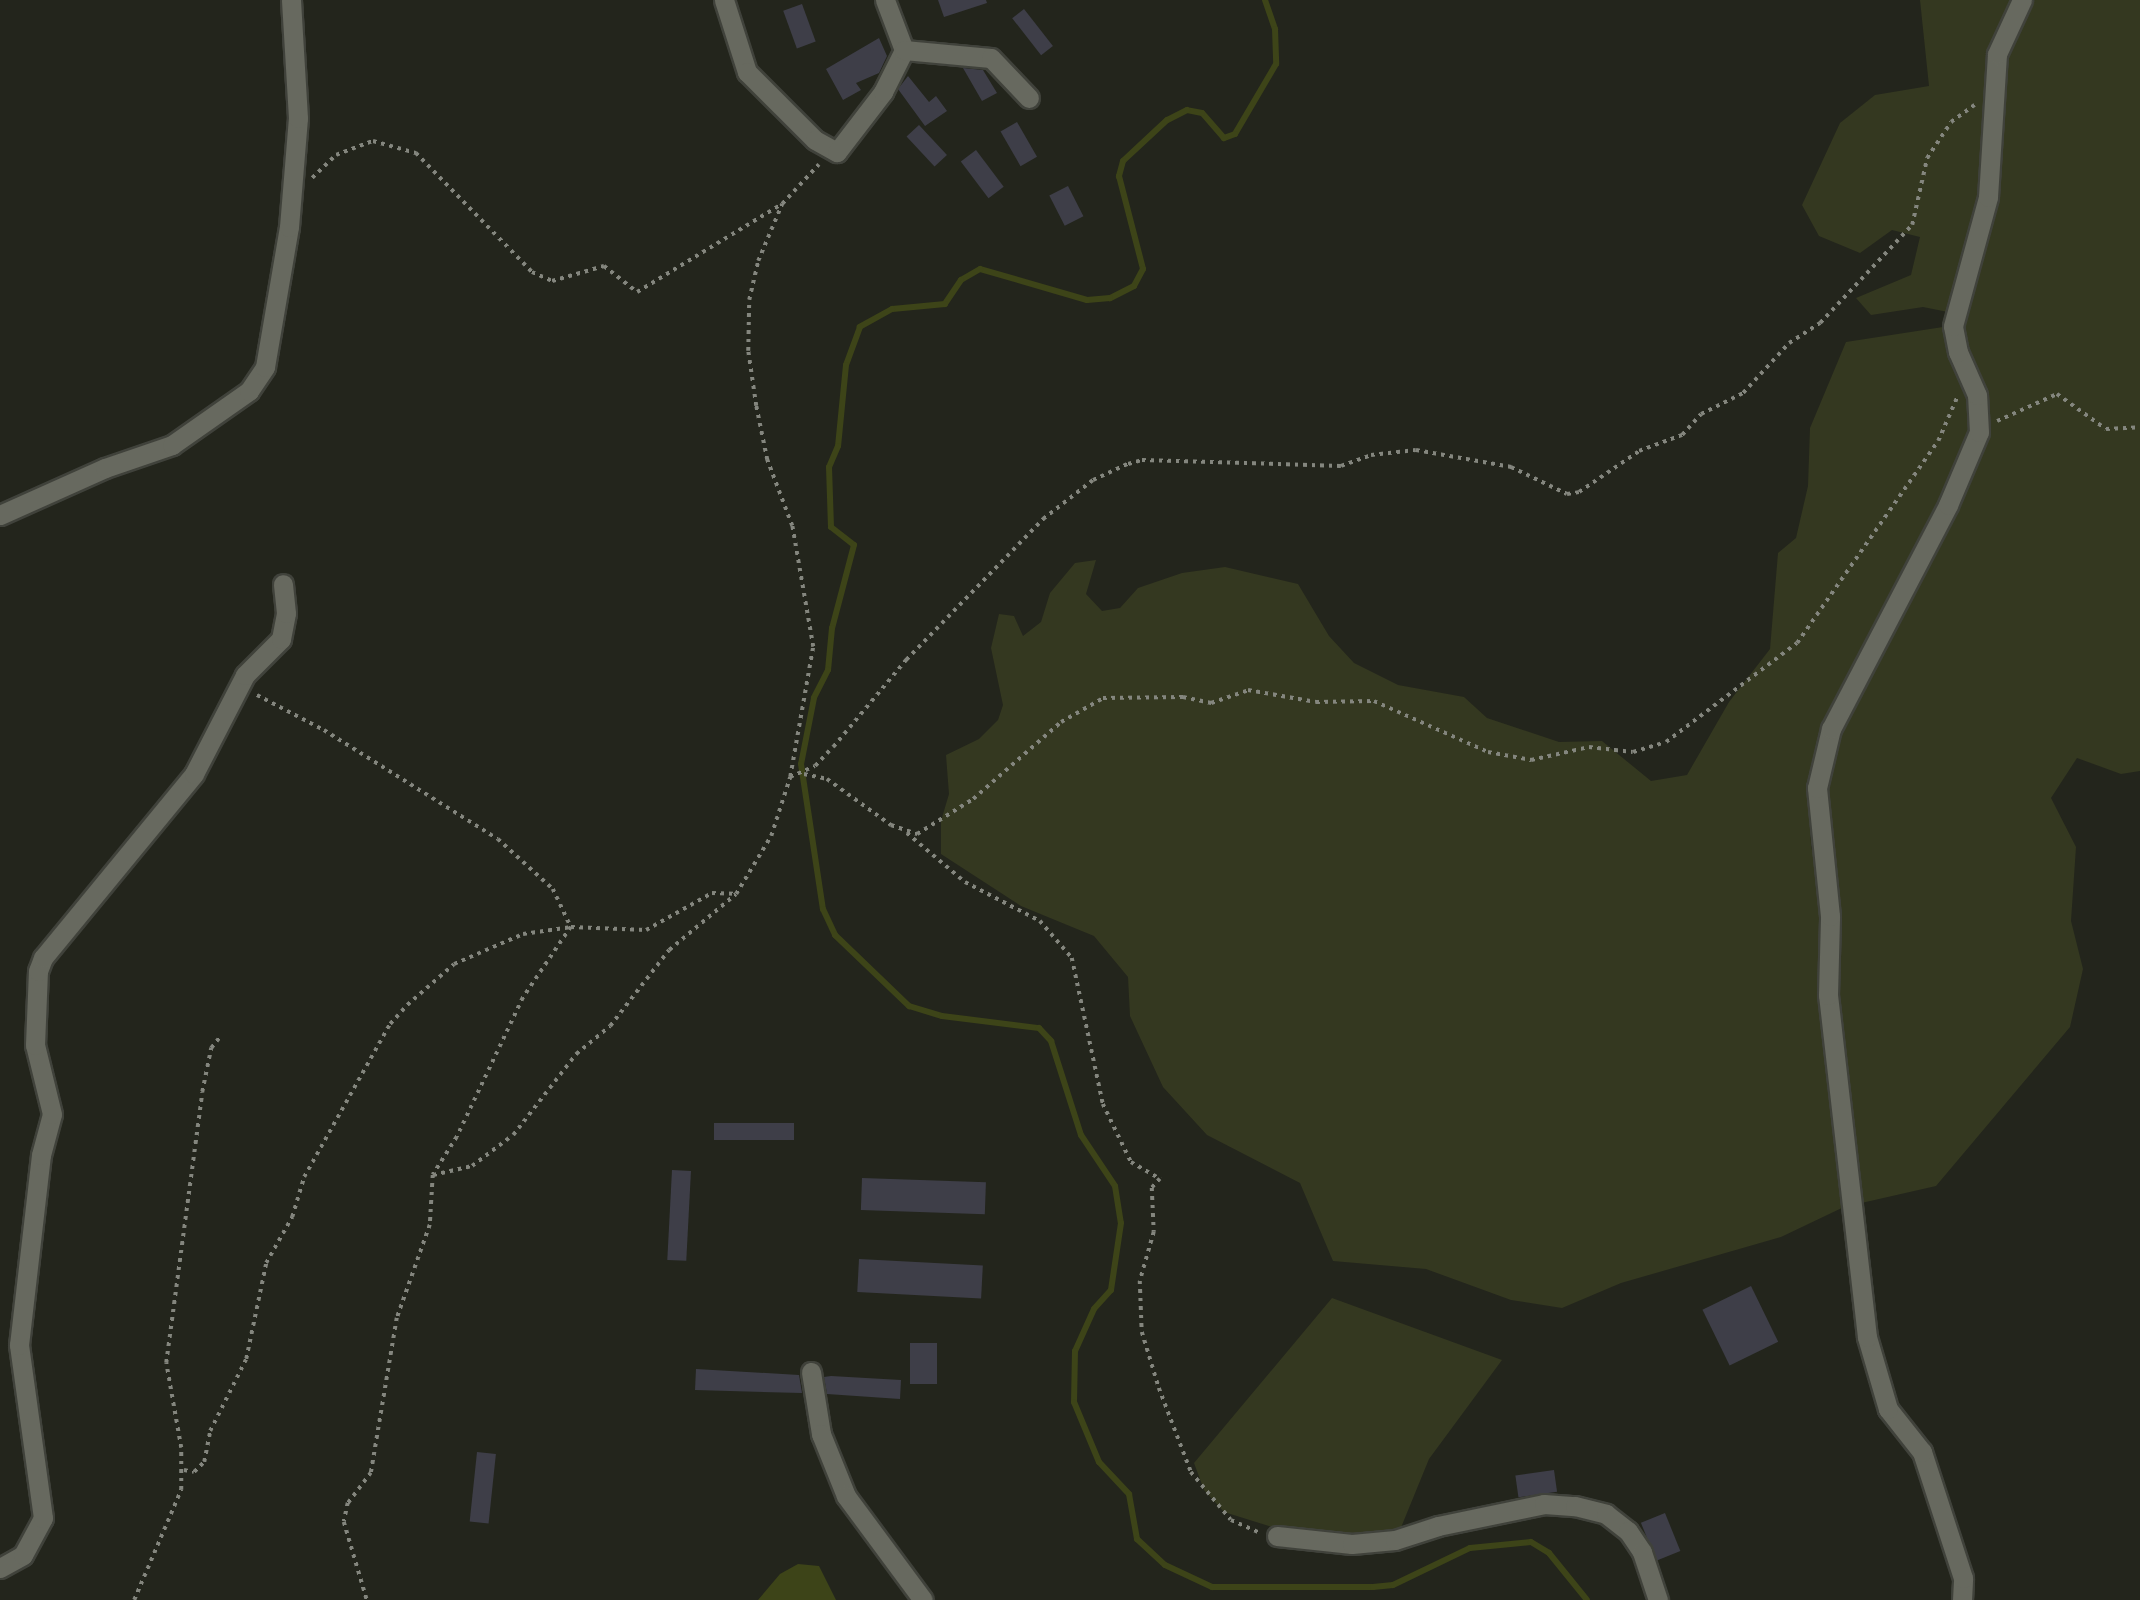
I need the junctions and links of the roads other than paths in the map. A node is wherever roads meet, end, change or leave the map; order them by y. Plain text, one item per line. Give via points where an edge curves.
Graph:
1 (291, 0) edge
2 (724, 0) edge
3 (885, 0) edge
4 (2022, 0) edge
5 (904, 50) junction
6 (1029, 98) dead end
7 (0, 515) edge
8 (283, 584) dead end
9 (811, 1371) dead end
10 (1277, 1536) road end
11 (0, 1568) edge
12 (923, 1600) edge
13 (1658, 1600) edge
14 (1962, 1600) edge

1 - 7 street via 298,118 289,227 265,367 240,398 172,445
2 - 5 street via 747,72 815,139 837,152 883,92
3 - 5 street
4 - 14 street via 1997,54 1988,197 1953,326 1981,420 1948,505 1831,729 1817,788 1830,916 1828,995 1867,1337 1888,1409 1922,1452 1963,1578
5 - 6 street via 991,58
8 - 11 street via 286,612 281,639 240,685 194,774 43,958 38,971 35,1045 52,1114 41,1155 19,1345 43,1518 23,1555
9 - 12 street via 821,1434 846,1496
10 - 13 street via 1352,1544 1395,1540 1438,1526 1544,1504 1575,1506 1606,1514 1628,1531 1642,1552

